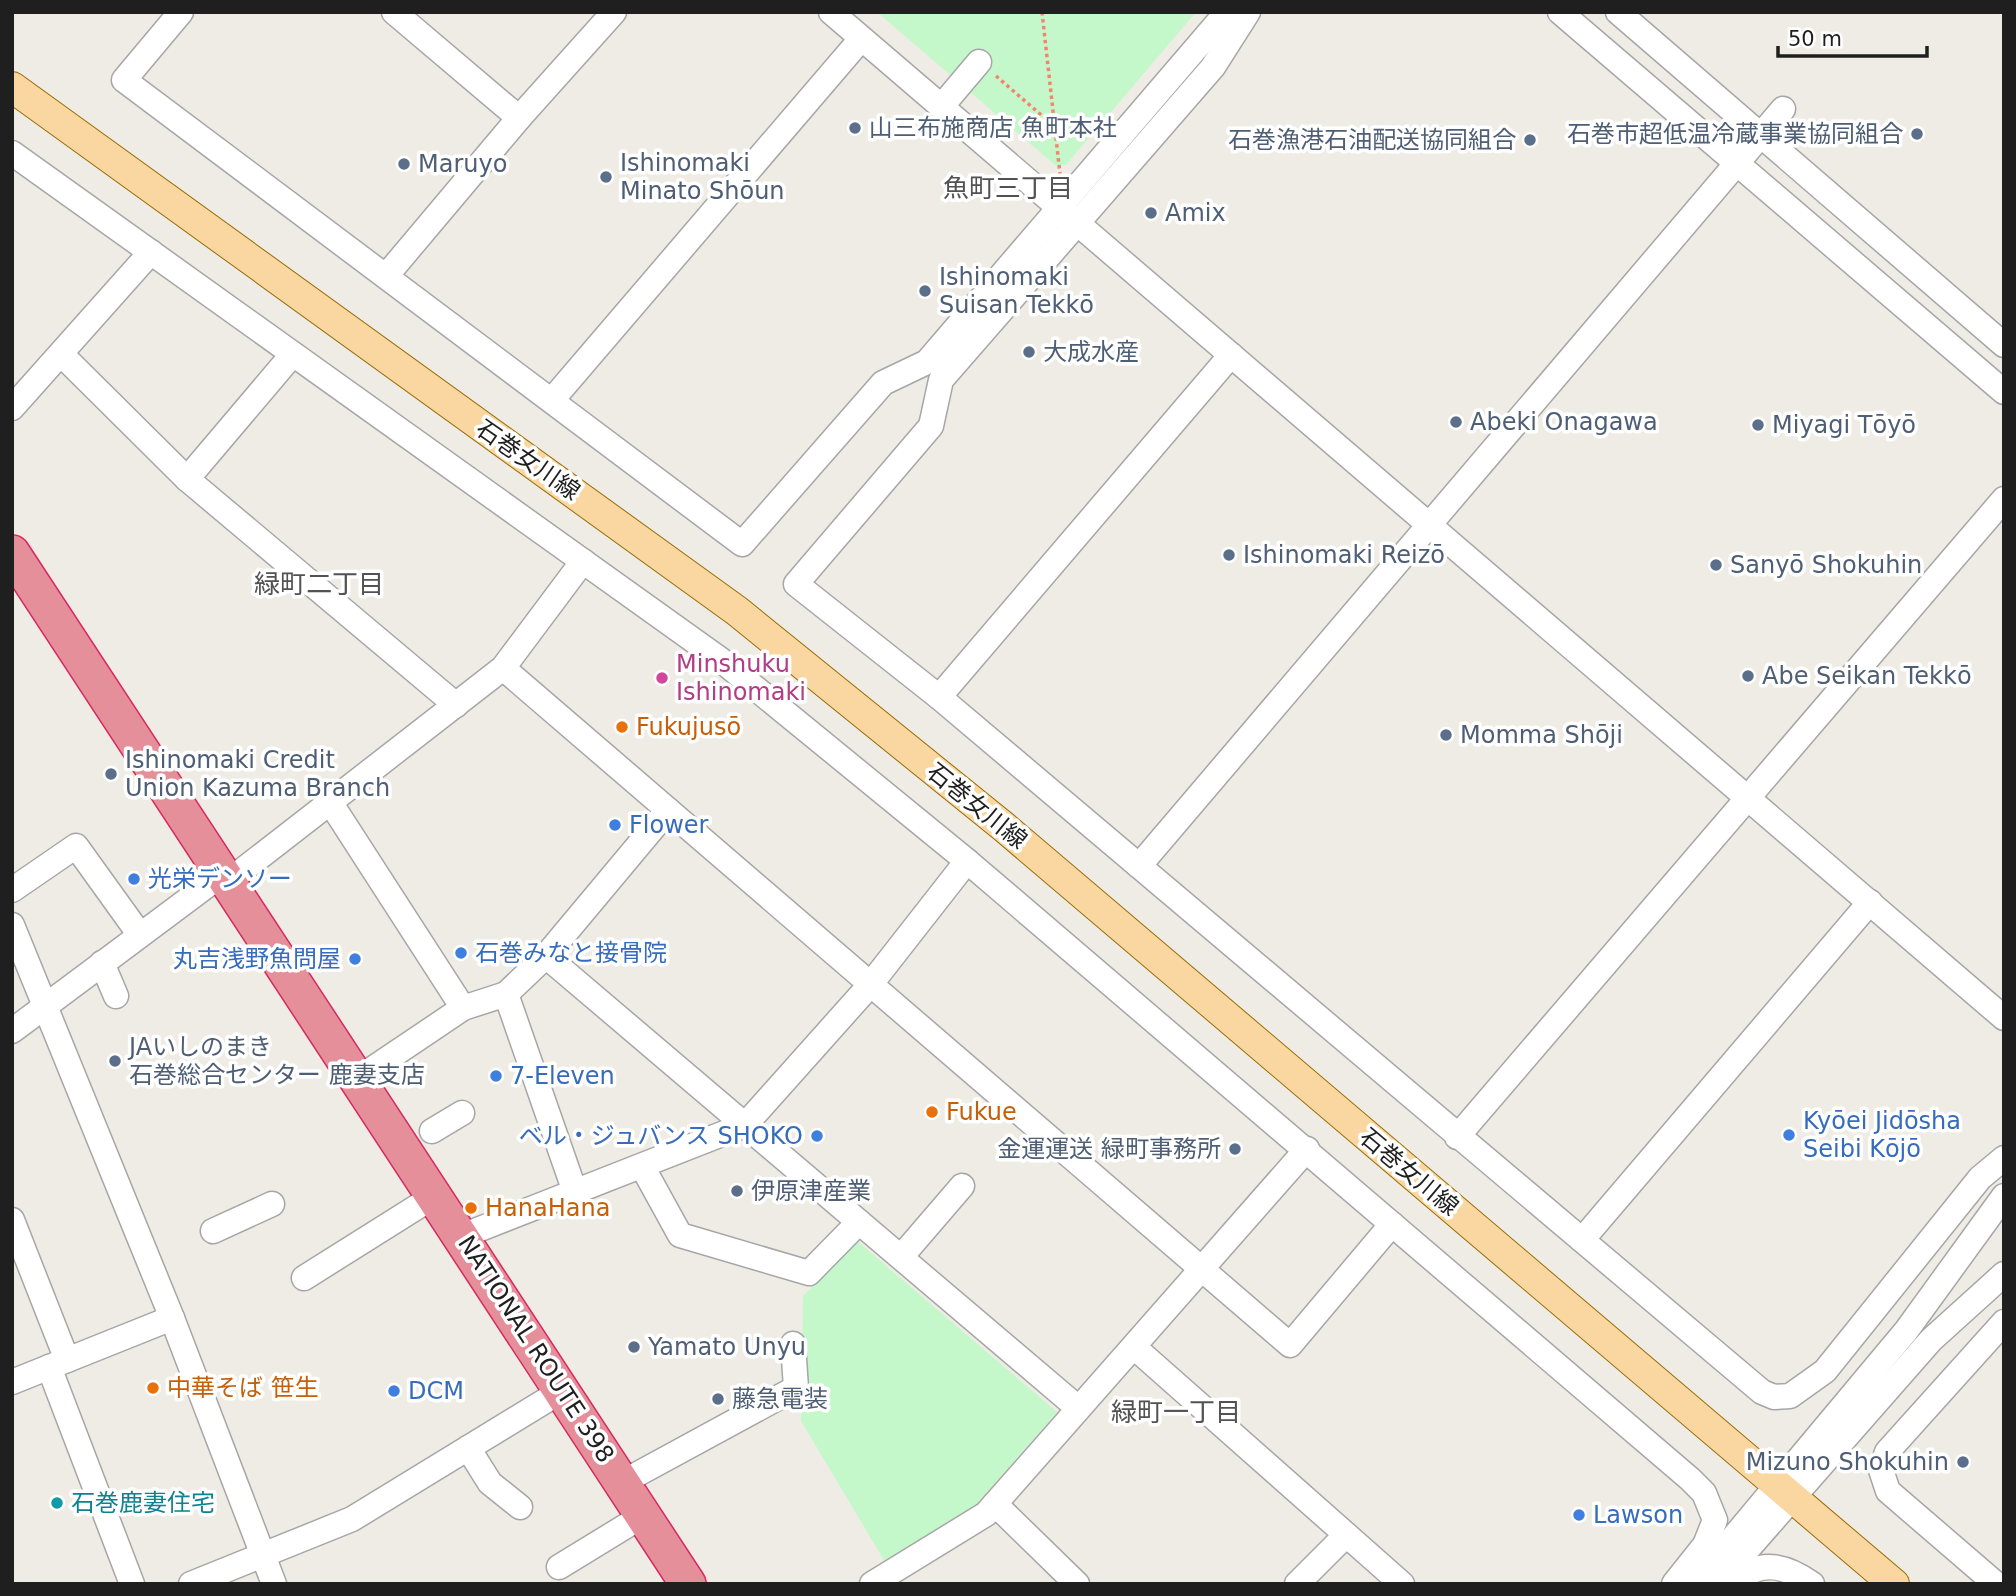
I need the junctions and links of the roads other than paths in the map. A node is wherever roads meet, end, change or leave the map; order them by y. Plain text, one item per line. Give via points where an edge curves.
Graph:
1 (181, 12) edge
2 (394, 12) edge
3 (614, 12) edge
4 (831, 12) edge
5 (1227, 12) edge
6 (1248, 12) edge
7 (1560, 12) edge
8 (1618, 12) edge
9 (861, 38) junction
10 (979, 62) road end
11 (12, 88) edge
12 (941, 107) junction
13 (1783, 109) dead end
14 (519, 118) junction
15 (1761, 135) junction
16 (12, 153) edge
17 (1738, 164) junction
18 (1068, 215) junction
19 (152, 252) junction
20 (386, 276) junction
21 (2004, 345) edge
22 (61, 354) junction
23 (292, 355) junction
24 (1231, 355) junction
25 (2004, 392) edge
26 (552, 400) junction
27 (12, 408) edge
28 (187, 479) junction
29 (2004, 499) edge
30 (1430, 526) junction
31 (12, 553) edge
32 (583, 561) junction
33 (503, 668) junction
34 (939, 697) junction
35 (456, 705) junction
36 (1747, 797) junction
37 (330, 802) junction
38 (667, 810) junction
39 (967, 860) junction
40 (1139, 866) junction
41 (227, 879) junction
42 (12, 890) edge
43 (1870, 902) junction
44 (12, 925) edge
45 (140, 935) junction
46 (546, 956) junction
47 (102, 963) junction
48 (870, 985) junction
49 (506, 994) junction
50 (116, 996) dead end
51 (44, 1006) junction
52 (463, 1008) junction
53 (2004, 1018) edge
54 (12, 1031) edge
55 (359, 1077) junction
56 (462, 1113) dead end
57 (745, 1125) junction
58 (432, 1131) dead end
59 (1457, 1137) junction
60 (1307, 1149) junction
61 (2004, 1158) edge
62 (642, 1166) junction
63 (962, 1186) dead end
64 (575, 1192) junction
65 (436, 1195) junction
66 (2004, 1196) edge
67 (272, 1204) dead end
68 (12, 1220) edge
69 (859, 1222) junction
70 (1392, 1224) junction
71 (213, 1231) dead end
72 (462, 1236) junction
73 (1583, 1240) junction
74 (901, 1257) junction
75 (1204, 1269) junction
76 (2004, 1274) edge
77 (304, 1278) dead end
78 (172, 1318) junction
79 (2004, 1322) edge
80 (793, 1344) dead end
81 (1134, 1347) junction
82 (58, 1363) junction
83 (12, 1382) edge
84 (563, 1390) junction
85 (1078, 1408) junction
86 (468, 1448) junction
87 (623, 1482) junction
88 (1785, 1491) junction
89 (995, 1504) junction
90 (520, 1507) dead end
91 (644, 1515) junction
92 (1346, 1535) junction
93 (264, 1555) junction
94 (559, 1567) dead end
95 (132, 1584) edge
96 (191, 1584) edge
97 (274, 1584) edge
98 (688, 1584) edge
99 (872, 1584) edge
100 (1077, 1584) edge
101 (1297, 1584) edge
102 (1402, 1584) edge
103 (1674, 1584) edge
104 (1694, 1584) edge
105 (1717, 1584) edge
106 (1736, 1584) edge
107 (1812, 1584) edge
108 (1894, 1584) edge
109 (1996, 1584) edge

1 - 20 street via 124,80
2 - 14 street
3 - 14 street
4 - 9 street
5 - 18 street
6 - 18 street via 1213,67 1113,184
7 - 17 street
8 - 15 street
9 - 12 street
9 - 26 street
10 - 12 street
11 - 88 main road, 石巻女川線 via 737,611 1004,827
12 - 18 street
13 - 15 street
14 - 20 street
15 - 17 street
15 - 21 street
16 - 19 street
17 - 25 street
17 - 30 street
18 - 24 street
18 - 26 street via 927,362 883,383 742,544
18 - 34 street via 941,380 931,426 796,584
19 - 22 street
19 - 23 street
20 - 26 street
22 - 27 street
22 - 28 street
23 - 28 street
23 - 32 street
24 - 30 street
24 - 34 street
28 - 35 street
29 - 36 street
30 - 36 street
30 - 40 street
31 - 41 highway, NATIONAL ROUTE 398
32 - 33 street
32 - 39 street via 721,660
33 - 35 street
33 - 38 street
34 - 40 street
35 - 37 street
36 - 43 street
36 - 59 street
37 - 41 street
37 - 52 street
38 - 46 street
38 - 48 street
39 - 48 street
39 - 60 street
40 - 59 street
41 - 45 street via 209,884
41 - 55 highway, NATIONAL ROUTE 398
42 - 45 street via 76,846
43 - 53 street
43 - 73 street
44 - 51 street
45 - 47 street
46 - 49 street
46 - 57 street
47 - 50 street
47 - 51 street
48 - 57 street
48 - 75 street
49 - 52 street
49 - 64 street
51 - 54 street
51 - 78 street
52 - 55 street
55 - 65 highway, NATIONAL ROUTE 398
56 - 58 street
57 - 62 street
57 - 69 street
59 - 73 street
60 - 70 street
60 - 75 street
61 - 73 street via 1980,1178 1825,1371 1790,1396 1762,1392
62 - 64 street
62 - 69 street via 680,1235 809,1273
63 - 74 street
64 - 72 street
65 - 72 highway, NATIONAL ROUTE 398
65 - 77 street
66 - 88 street
67 - 71 street
68 - 82 street
69 - 74 street
70 - 75 street via 1290,1345
70 - 103 street via 1704,1493 1715,1520 1712,1533
72 - 84 highway, NATIONAL ROUTE 398
74 - 85 street
75 - 81 street
76 - 88 street via 1931,1340
78 - 82 street
78 - 93 street
79 - 109 street via 1887,1451 1881,1470 1888,1491
80 - 87 street via 796,1388
81 - 85 street
81 - 92 street
82 - 83 street
82 - 95 street
84 - 86 street
84 - 87 highway, NATIONAL ROUTE 398
85 - 89 street
86 - 90 street via 490,1483
86 - 93 street via 352,1519
87 - 91 highway, NATIONAL ROUTE 398
88 - 104 street
88 - 105 street
88 - 108 main road, 石巻女川線
89 - 99 street
89 - 100 street
91 - 94 street
91 - 98 highway, NATIONAL ROUTE 398
92 - 101 street
92 - 102 street
93 - 96 street
93 - 97 street
106 - 107 street via 1749,1571 1772,1566

